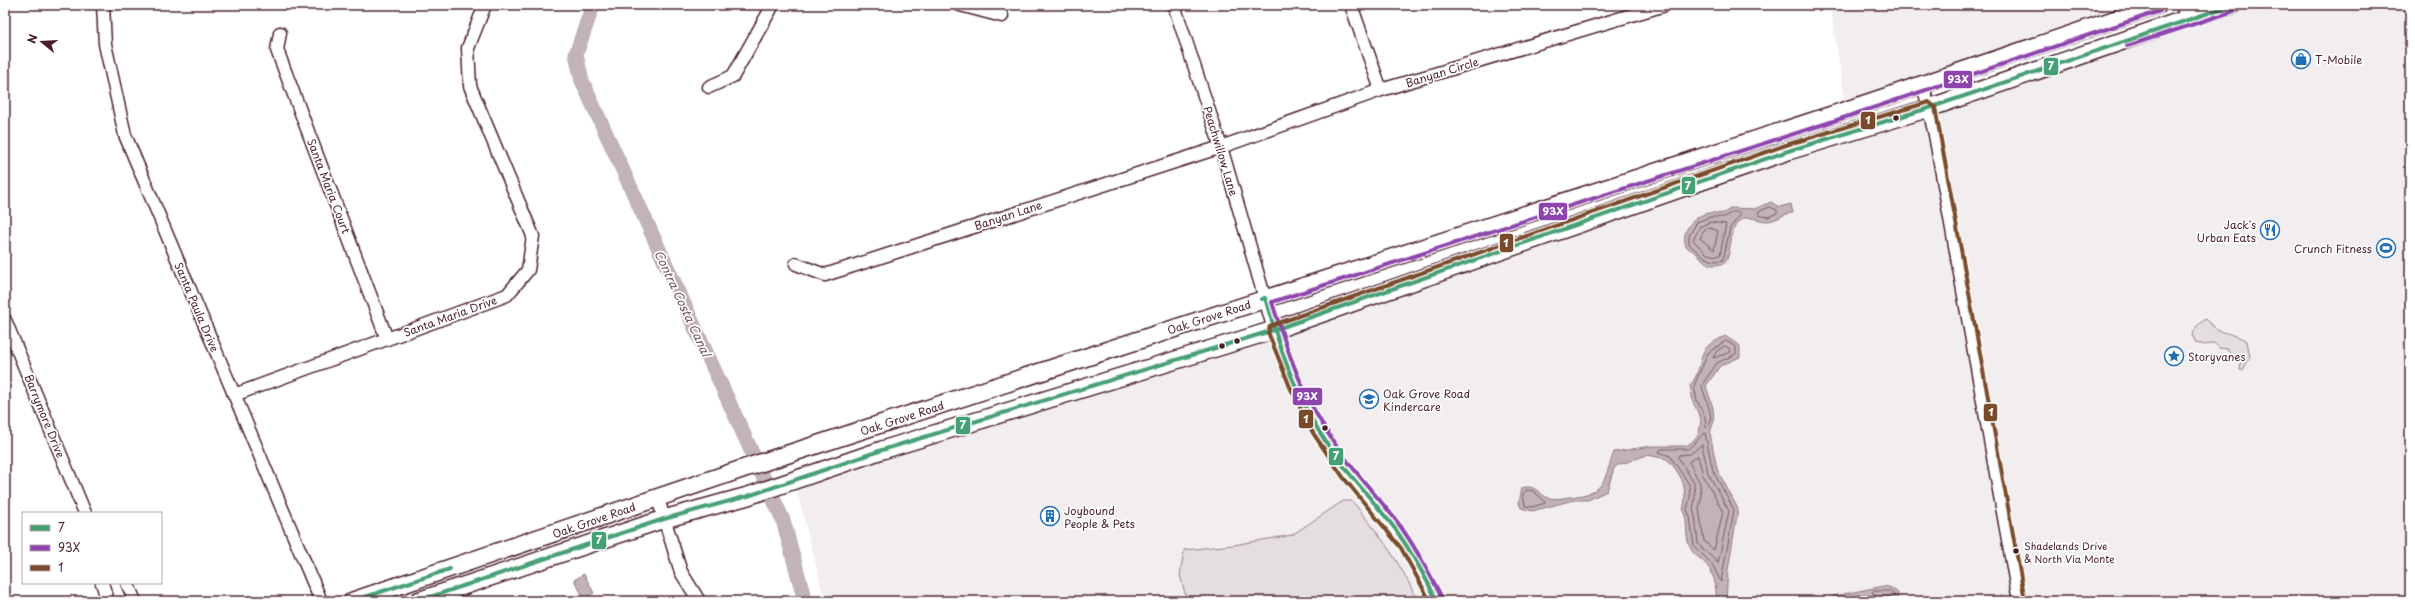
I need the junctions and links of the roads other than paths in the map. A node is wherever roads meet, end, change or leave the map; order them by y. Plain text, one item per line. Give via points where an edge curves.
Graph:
1 (103, 5) edge
2 (485, 5) edge
3 (773, 5) edge
4 (960, 5) edge
5 (1174, 5) edge
6 (1351, 5) edge
7 (1665, 5) edge
8 (2158, 5) edge
9 (2232, 5) edge
10 (2184, 12) edge
11 (1002, 16) dead end
12 (280, 33) dead end
13 (1923, 84) junction
14 (709, 86) dead end
15 (1381, 90) junction
16 (1929, 108) junction
17 (1221, 147) junction
18 (796, 264) dead end
19 (1265, 298) junction
20 (5, 320) edge
21 (1274, 330) junction
22 (387, 338) junction
23 (234, 395) junction
24 (870, 429) junction
25 (803, 476) junction
26 (658, 499) junction
27 (85, 512) edge
28 (664, 519) junction
29 (102, 584) edge
30 (127, 584) edge
31 (108, 601) edge
32 (134, 601) edge
33 (321, 601) edge
34 (353, 601) edge
35 (418, 601) edge
36 (699, 601) edge
37 (1438, 601) edge
38 (2019, 601) edge

1 - 23 street, Santa Paula Drive via 105,44 125,135
2 - 22 street, Santa Maria Drive via 468,48 470,86 533,236 528,270 507,295
3 - 14 street via 734,76
4 - 11 street
5 - 17 street, Peachwillow Lane
6 - 15 street
7 - 15 street, Banyan Circle
8 - 13 main road, Oak Grove Road
9 - 10 main road, Oak Grove Road
10 - 16 main road, Oak Grove Road
12 - 22 street, Santa Maria Court via 276,50
13 - 16 street
13 - 19 main road, Oak Grove Road
15 - 17 street, Banyan Circle
16 - 21 main road, Oak Grove Road via 1788,151
16 - 38 street
17 - 18 street, Banyan Lane via 825,275
17 - 19 street, Peachwillow Lane
19 - 21 street, Peachwillow Lane
19 - 24 main road, Oak Grove Road
20 - 27 street, Barrymore Drive
21 - 25 main road, Oak Grove Road
21 - 37 street, Peachwillow Lane via 1296,385 1318,430 1348,473 1406,545
22 - 23 street, Santa Maria Drive
23 - 33 street, Santa Paula Drive
24 - 25 main road via 869,436 860,447 806,465 802,469
24 - 26 main road, Oak Grove Road via 742,469
25 - 28 main road, Oak Grove Road via 756,493
26 - 28 street
26 - 34 main road, Oak Grove Road
28 - 35 main road, Oak Grove Road
28 - 36 street via 681,572
29 - 31 street
30 - 32 street

